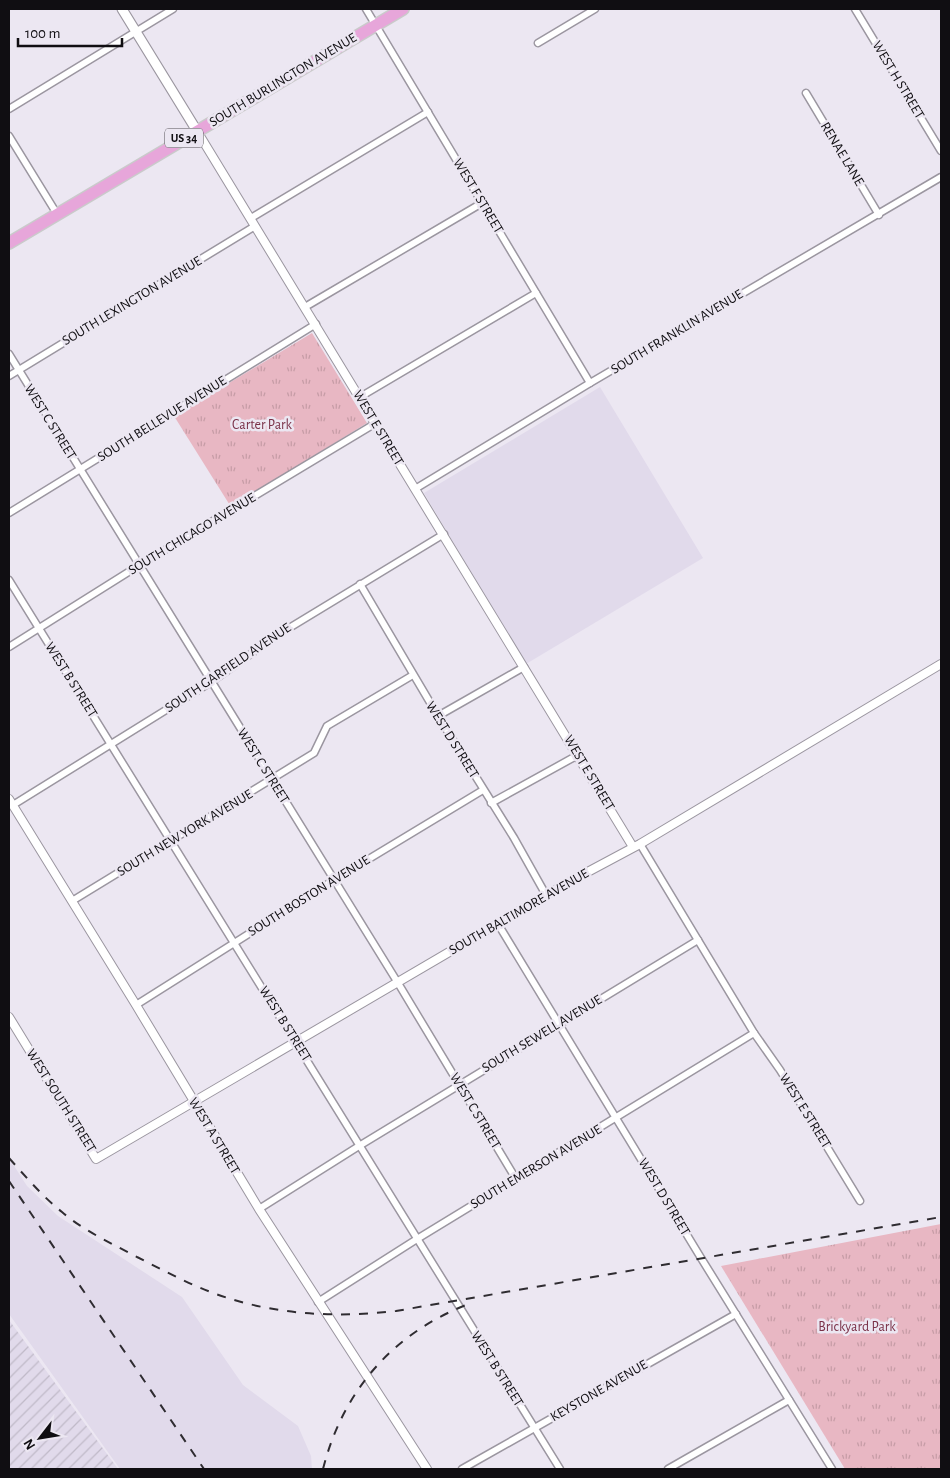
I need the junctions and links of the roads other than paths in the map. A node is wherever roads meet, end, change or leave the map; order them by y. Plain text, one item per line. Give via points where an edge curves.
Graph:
1 (122, 9) edge
2 (173, 9) edge
3 (366, 9) edge
4 (403, 9) edge
5 (595, 9) edge
6 (855, 9) edge
7 (376, 25) junction
8 (136, 31) junction
9 (538, 43) dead end
10 (806, 93) dead end
11 (9, 109) edge
12 (428, 112) junction
13 (197, 131) junction
14 (9, 136) edge
15 (941, 151) edge
16 (941, 177) edge
17 (482, 203) junction
18 (57, 214) junction
19 (879, 214) junction
20 (250, 218) junction
21 (255, 226) junction
22 (9, 243) edge
23 (536, 293) junction
24 (305, 307) junction
25 (316, 324) junction
26 (9, 354) edge
27 (19, 370) junction
28 (9, 376) edge
29 (590, 383) junction
30 (360, 397) junction
31 (376, 423) junction
32 (79, 469) junction
33 (415, 489) junction
34 (9, 513) edge
35 (444, 534) junction
36 (138, 566) junction
37 (9, 580) edge
38 (360, 584) junction
39 (39, 628) junction
40 (9, 647) edge
41 (941, 664) edge
42 (524, 666) junction
43 (413, 675) junction
44 (211, 682) junction
45 (438, 716) junction
46 (111, 743) junction
47 (578, 754) junction
48 (272, 780) junction
49 (484, 790) junction
50 (11, 802) edge
51 (492, 803) junction
52 (172, 841) junction
53 (636, 845) junction
54 (334, 880) junction
55 (546, 895) junction
56 (72, 901) junction
57 (498, 924) junction
58 (698, 940) junction
59 (234, 942) junction
60 (398, 983) junction
61 (136, 1005) junction
62 (9, 1017) edge
63 (558, 1024) junction
64 (754, 1033) junction
65 (296, 1042) junction
66 (459, 1084) junction
67 (193, 1102) junction
68 (617, 1118) junction
69 (359, 1146) junction
70 (96, 1159) joint
71 (516, 1179) junction
72 (860, 1201) dead end
73 (259, 1209) junction
74 (417, 1239) junction
75 (318, 1302) junction
76 (736, 1314) junction
77 (790, 1400) junction
78 (535, 1428) junction
79 (427, 1469) edge
80 (462, 1469) edge
81 (560, 1469) edge
82 (668, 1469) edge
83 (832, 1469) edge

1 - 8 main road, WEST E STREET
2 - 8 street
3 - 7 street, WEST F STREET
4 - 7 highway, SOUTH BURLINGTON AVENUE / US 34
5 - 9 street
6 - 15 street, WEST H STREET
7 - 12 street, WEST F STREET
7 - 13 highway, SOUTH BURLINGTON AVENUE / US 34
8 - 11 street
8 - 13 main road, WEST E STREET
10 - 19 street, RENAE LANE
12 - 17 street, WEST F STREET
12 - 20 street
13 - 18 highway, SOUTH BURLINGTON AVENUE / US 34
13 - 20 street, WEST E STREET
14 - 18 street
16 - 19 street, SOUTH FRANKLIN AVENUE
17 - 23 street, WEST F STREET
17 - 24 street
18 - 22 highway, SOUTH BURLINGTON AVENUE / US 34
19 - 29 street, SOUTH FRANKLIN AVENUE
20 - 21 street, WEST E STREET
21 - 24 street, WEST E STREET
21 - 27 street, SOUTH LEXINGTON AVENUE
23 - 29 street, WEST F STREET
23 - 30 street
24 - 25 street, WEST E STREET
25 - 30 street, WEST E STREET
25 - 32 street, SOUTH BELLEVUE AVENUE
26 - 27 street, WEST C STREET
27 - 28 street, SOUTH LEXINGTON AVENUE
27 - 32 street, WEST C STREET
29 - 33 street, SOUTH FRANKLIN AVENUE
30 - 31 street, WEST E STREET
31 - 33 street, WEST E STREET
31 - 36 street, SOUTH CHICAGO AVENUE
32 - 34 street, SOUTH BELLEVUE AVENUE
32 - 36 street, WEST C STREET
33 - 35 street, WEST E STREET
35 - 38 street, SOUTH GARFIELD AVENUE
35 - 42 street, WEST E STREET
36 - 39 street, SOUTH CHICAGO AVENUE
36 - 44 street, WEST C STREET
37 - 39 street, WEST B STREET
38 - 43 street, WEST D STREET
38 - 44 street, SOUTH GARFIELD AVENUE via 276,636
39 - 40 street, SOUTH CHICAGO AVENUE
39 - 46 street, WEST B STREET
41 - 53 street, SOUTH BALTIMORE AVENUE
42 - 45 street
42 - 47 street, WEST E STREET
43 - 45 street, WEST D STREET
43 - 48 street, SOUTH NEW YORK AVENUE via 327,726 314,753
44 - 46 street, SOUTH GARFIELD AVENUE
44 - 48 street, WEST C STREET
45 - 49 street, WEST D STREET
46 - 50 street, SOUTH GARFIELD AVENUE
46 - 52 street, WEST B STREET
47 - 51 street
47 - 53 street, WEST E STREET
48 - 52 street, SOUTH NEW YORK AVENUE
48 - 54 street, WEST C STREET
49 - 51 street, WEST D STREET
49 - 54 street, SOUTH BOSTON AVENUE
50 - 56 street, WEST A STREET
51 - 55 street, WEST D STREET
52 - 56 street, SOUTH NEW YORK AVENUE
52 - 59 street, WEST B STREET
53 - 55 street, SOUTH BALTIMORE AVENUE
53 - 58 street, WEST E STREET
54 - 59 street, SOUTH BOSTON AVENUE
54 - 60 street, WEST C STREET
55 - 57 street, SOUTH BALTIMORE AVENUE
56 - 61 street, WEST A STREET
57 - 60 street, SOUTH BALTIMORE AVENUE
57 - 63 street, WEST D STREET
58 - 63 street, SOUTH SEWELL AVENUE
58 - 64 street, WEST E STREET
59 - 61 street, SOUTH BOSTON AVENUE
59 - 65 street, WEST B STREET
60 - 65 street, SOUTH BALTIMORE AVENUE
60 - 66 street, WEST C STREET
61 - 67 street, WEST A STREET
62 - 70 street, WEST SOUTH STREET
63 - 66 street, SOUTH SEWELL AVENUE
63 - 68 street, WEST D STREET
64 - 68 street, SOUTH EMERSON AVENUE
64 - 72 street, WEST E STREET
65 - 67 street, SOUTH BALTIMORE AVENUE
65 - 69 street, WEST B STREET
66 - 69 street, SOUTH SEWELL AVENUE
66 - 71 street, WEST C STREET
67 - 70 street, SOUTH BALTIMORE AVENUE
67 - 73 street, WEST A STREET
68 - 71 street, SOUTH EMERSON AVENUE
68 - 76 street, WEST D STREET
69 - 73 street, SOUTH SEWELL AVENUE
69 - 74 street, WEST B STREET
71 - 74 street, SOUTH EMERSON AVENUE
73 - 75 street, WEST A STREET
74 - 75 street, SOUTH EMERSON AVENUE
74 - 78 street, WEST B STREET
75 - 79 street, WEST A STREET
76 - 77 street, WEST D STREET
76 - 78 street, KEYSTONE AVENUE
77 - 82 street
77 - 83 street, WEST D STREET
78 - 80 street, KEYSTONE AVENUE
78 - 81 street, WEST B STREET

